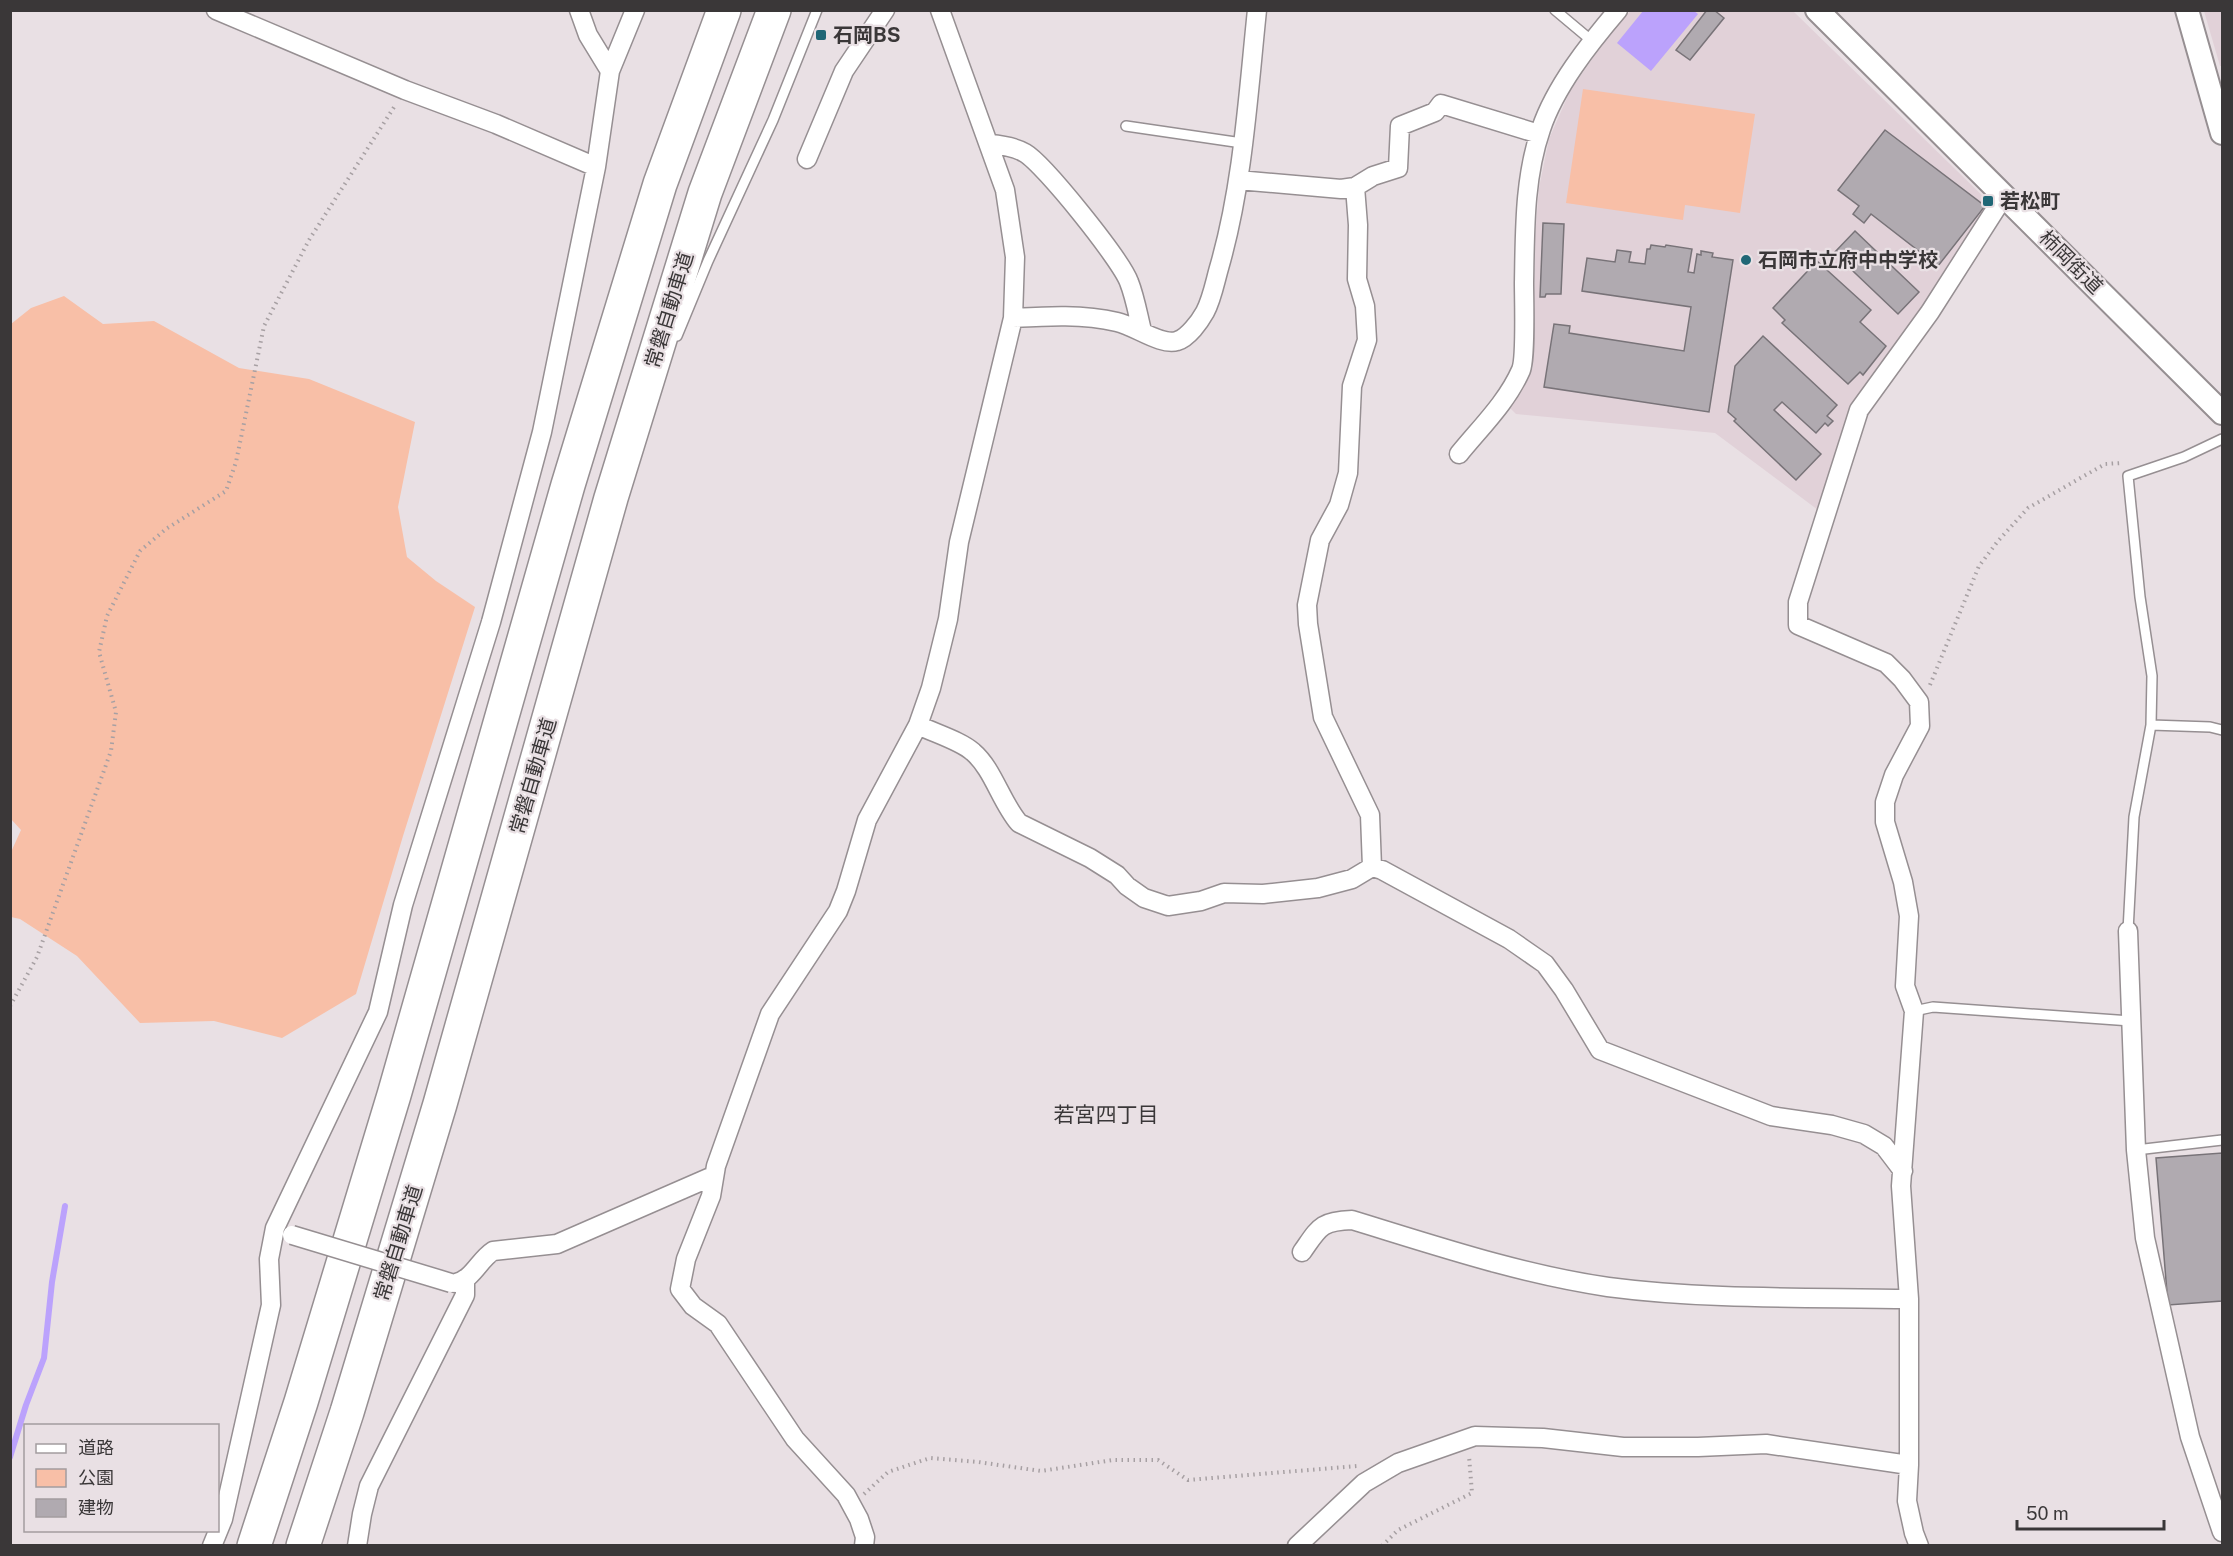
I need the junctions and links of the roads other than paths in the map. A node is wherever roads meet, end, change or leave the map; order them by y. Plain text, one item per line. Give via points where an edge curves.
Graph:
1 (216, 10) edge
2 (579, 10) edge
3 (635, 10) edge
4 (714, 10) edge
5 (724, 10) edge
6 (774, 10) edge
7 (817, 10) edge
8 (885, 10) edge
9 (940, 10) edge
10 (1257, 10) edge
11 (1555, 10) edge
12 (1618, 10) edge
13 (1817, 10) edge
14 (2187, 10) edge
15 (1592, 41) junction
16 (610, 71) junction
17 (682, 125) junction
18 (1126, 126) dead end
19 (2223, 133) edge
20 (1539, 134) junction
21 (1242, 143) junction
22 (990, 144) junction
23 (807, 159) dead end
24 (596, 166) junction
25 (1238, 180) junction
26 (1355, 187) junction
27 (2004, 196) junction
28 (1013, 318) junction
29 (1142, 331) junction
30 (672, 349) dead end
31 (655, 392) dead end
32 (2223, 413) edge
33 (2223, 440) edge
34 (1459, 454) dead end
35 (611, 498) junction
36 (918, 725) junction
37 (2151, 725) junction
38 (2223, 730) edge
39 (1372, 867) junction
40 (2128, 931) joint
41 (1914, 1011) junction
42 (2131, 1021) junction
43 (2223, 1140) edge
44 (2136, 1150) junction
45 (1903, 1171) junction
46 (713, 1176) junction
47 (284, 1232) junction
48 (1302, 1252) dead end
49 (458, 1281) junction
50 (1909, 1299) junction
51 (1909, 1466) junction
52 (219, 1528) edge
53 (2223, 1532) edge
54 (254, 1545) edge
55 (303, 1545) edge
56 (357, 1545) edge
57 (864, 1545) edge
58 (1297, 1545) edge
59 (1919, 1545) edge

1 - 24 street
2 - 16 street via 588,35
3 - 16 street
4 - 17 lane
5 - 17 highway
6 - 35 highway, 常磐自動車道 via 705,193
7 - 30 lane
8 - 23 street via 844,71
9 - 22 street
10 - 21 street
11 - 15 lane
12 - 15 street
13 - 27 street, 柿岡街道
14 - 19 street
15 - 20 street via 1560,89
16 - 24 street
17 - 54 highway via 660,184 568,485 394,1095
18 - 21 lane
20 - 26 street via 1441,104 1435,112 1400,126 1398,168
20 - 34 street via 1530,171 1524,231 1523,367 1504,400
21 - 25 street
22 - 28 street via 1005,190 1015,257
22 - 29 street via 1026,153 1080,212 1129,280
24 - 47 street via 542,432 491,622 404,905 378,1012
25 - 26 street
25 - 29 street via 1206,311 1176,342
26 - 39 street via 1358,279 1367,340 1352,386 1348,473 1339,505 1320,540 1307,605 1323,717 1370,815
27 - 32 street, 柿岡街道
27 - 41 street via 1930,312 1859,410 1798,602 1798,625 1886,663 1919,702 1920,726 1894,775 1885,802 1885,822 1909,916 1905,986
28 - 29 street via 1098,319
28 - 36 street via 959,542 941,653
31 - 35 lane
33 - 37 lane via 2128,476 2152,676
35 - 55 highway, 常磐自動車道 via 440,1104
36 - 39 street via 972,750 1019,823 1090,858 1156,903 1181,905 1224,893 1263,894 1318,888 1352,879
36 - 46 street via 867,820 838,911 770,1014
37 - 38 lane
37 - 40 lane via 2134,817
39 - 45 street via 1509,939 1545,964 1600,1050 1771,1116 1864,1134 1884,1146
40 - 42 street
41 - 42 lane via 1933,1007
41 - 45 street
42 - 44 street
43 - 44 lane
44 - 53 street via 2145,1238 2158,1306 2190,1437
45 - 50 street
46 - 49 street via 557,1244 493,1251
46 - 57 street via 711,1196 686,1259 680,1290 693,1306 718,1324 795,1439 846,1495 865,1537
47 - 49 street, bridge
47 - 52 street via 268,1259 271,1305
48 - 50 street via 1322,1225 1352,1220 1505,1267 1607,1287 1704,1296
49 - 56 street via 465,1295 369,1486
50 - 51 street
51 - 58 street via 1766,1443 1698,1448 1623,1447 1543,1438 1475,1436 1398,1463 1364,1483
51 - 59 street via 1907,1501

